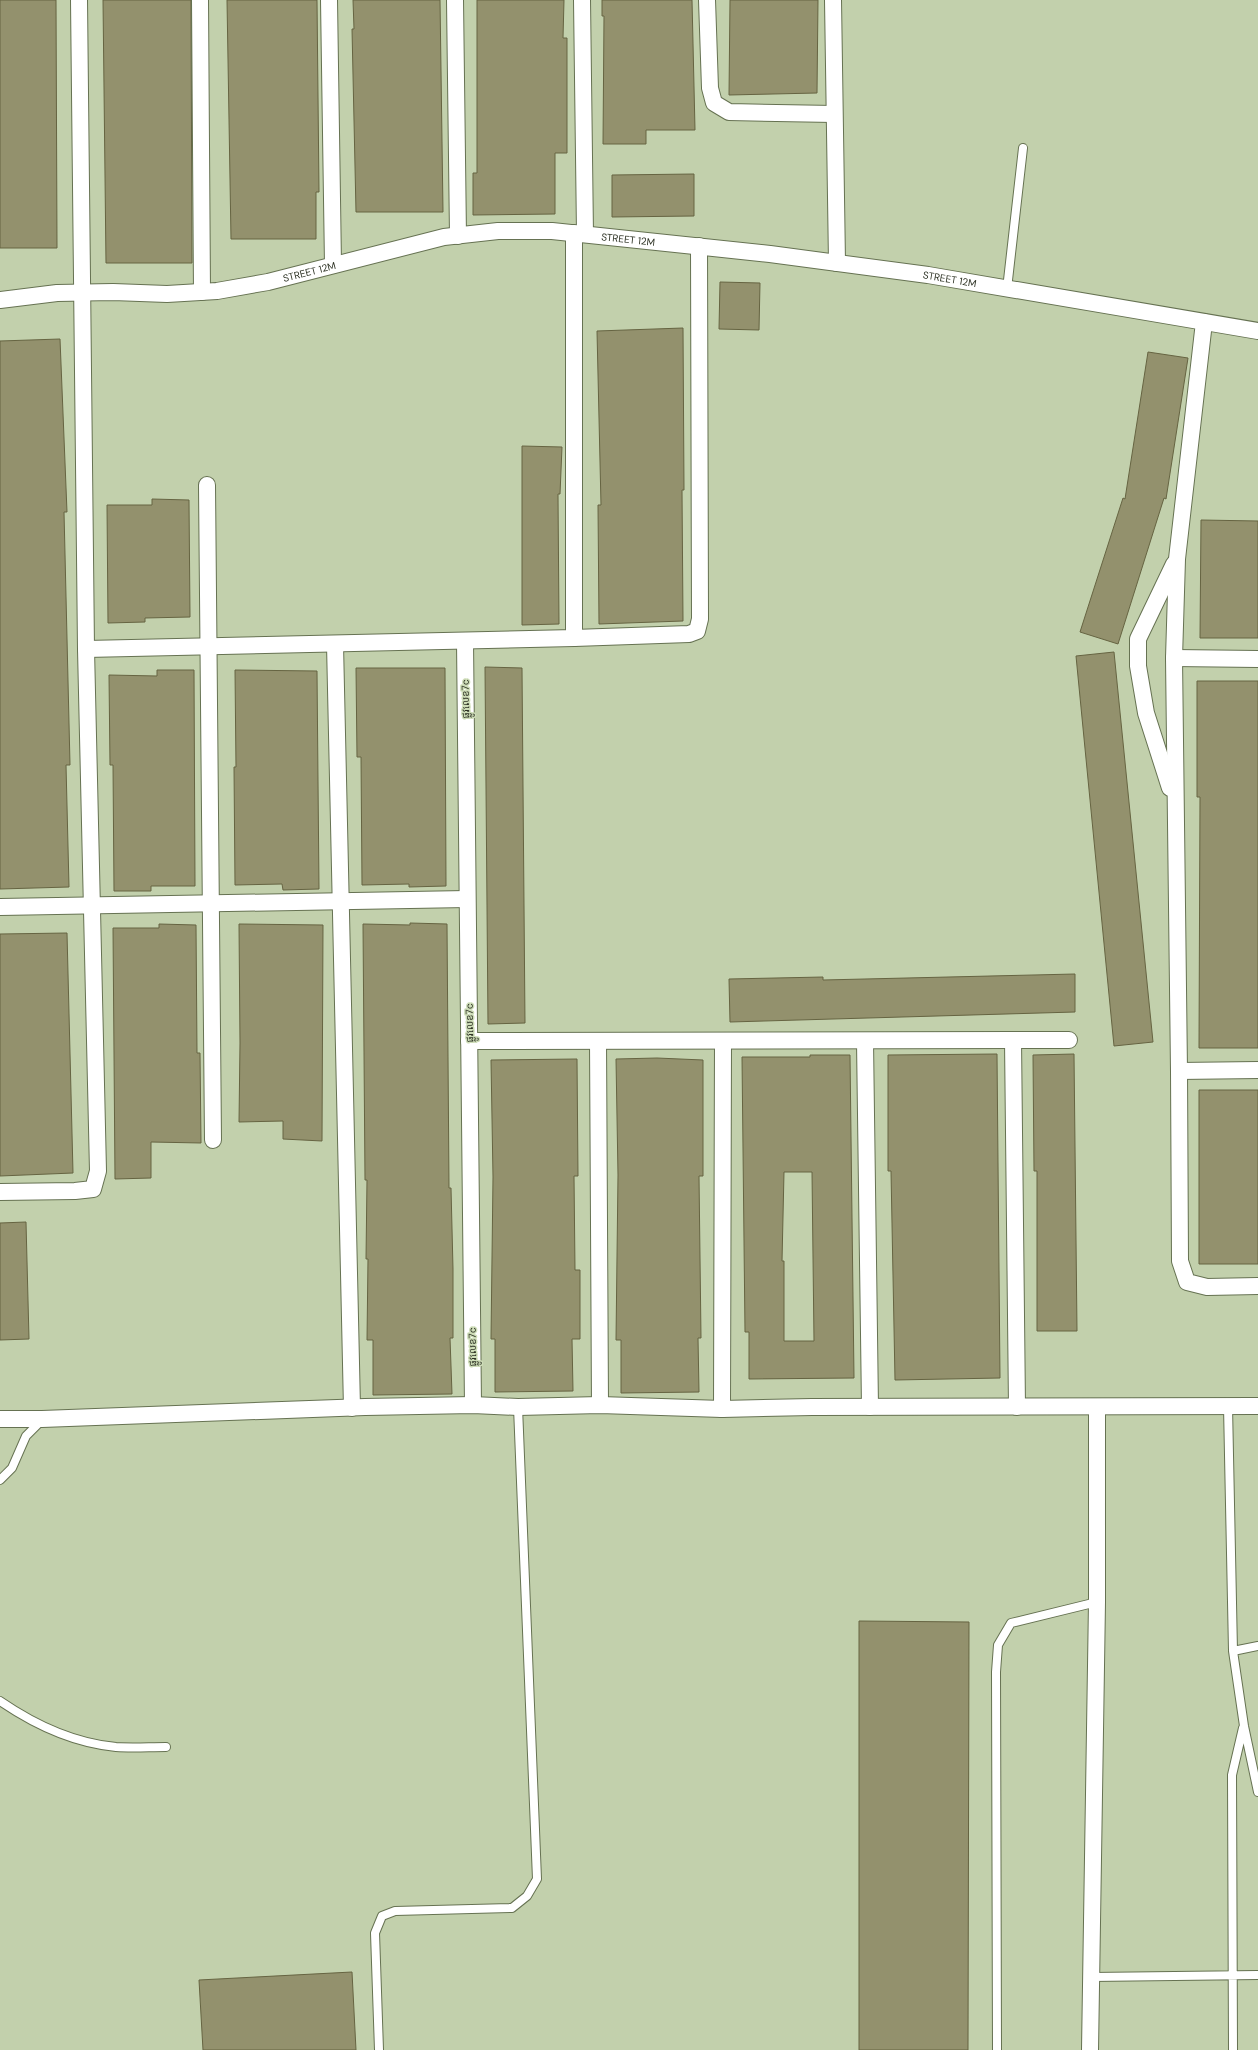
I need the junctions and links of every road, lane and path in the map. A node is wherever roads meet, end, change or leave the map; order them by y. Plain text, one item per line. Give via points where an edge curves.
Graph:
1 (79, 0) edge
2 (200, 0) edge
3 (329, 0) edge
4 (455, 0) edge
5 (582, 0) edge
6 (707, 0) edge
7 (833, 0) edge
8 (834, 114) junction
9 (1023, 148) dead end
10 (579, 234) junction
11 (458, 236) junction
12 (699, 246) junction
13 (837, 263) junction
14 (333, 265) junction
15 (1007, 289) junction
16 (84, 292) junction
17 (202, 292) junction
18 (0, 300) edge
19 (1204, 322) junction
20 (1258, 331) edge
21 (208, 485) dead end
22 (1177, 559) junction
23 (574, 638) junction
24 (465, 641) junction
25 (335, 644) junction
26 (209, 647) junction
27 (86, 649) junction
28 (1174, 658) junction
29 (1258, 659) edge
30 (1175, 804) junction
31 (467, 898) junction
32 (341, 901) junction
33 (211, 903) junction
34 (92, 905) junction
35 (0, 907) edge
36 (1013, 1040) junction
37 (1069, 1040) dead end
38 (469, 1041) junction
39 (598, 1041) junction
40 (723, 1041) junction
41 (865, 1041) junction
42 (1258, 1070) edge
43 (1179, 1071) junction
44 (213, 1140) dead end
45 (0, 1192) edge
46 (1258, 1286) edge
47 (473, 1405) junction
48 (600, 1405) junction
49 (870, 1406) junction
50 (1097, 1406) junction
51 (1228, 1406) junction
52 (1258, 1406) edge
53 (518, 1407) junction
54 (1017, 1407) junction
55 (352, 1408) junction
56 (722, 1409) junction
57 (0, 1419) edge
58 (42, 1420) junction
59 (0, 1480) edge
60 (1097, 1602) junction
61 (1258, 1646) edge
62 (1234, 1651) junction
63 (0, 1701) edge
64 (1244, 1726) junction
65 (166, 1747) dead end
66 (1256, 1775) edge
67 (1258, 1792) edge
68 (1234, 1975) junction
69 (1258, 1975) edge
70 (1091, 1977) junction
71 (379, 2050) edge
72 (997, 2050) edge
73 (1090, 2050) edge
74 (1233, 2050) edge

1 - 16 street
2 - 17 street
3 - 14 street
4 - 11 street
5 - 10 street
6 - 8 street via 710,88 714,103 729,112
7 - 8 street
8 - 13 street
9 - 15 lane
10 - 11 street, STREET 12M via 498,231
10 - 12 street, STREET 12M
10 - 23 street
11 - 14 street, STREET 12M
12 - 13 street, STREET 12M
12 - 23 street via 700,619 697,631 689,634
13 - 15 street, STREET 12M
14 - 17 street, STREET 12M via 268,282
15 - 19 street, STREET 12M
16 - 17 street, STREET 12M
16 - 18 street, STREET 12M
16 - 27 street
19 - 20 street, STREET 12M
19 - 22 street
21 - 26 street
22 - 28 street
22 - 30 street via 1138,639 1138,666 1146,713
23 - 24 street
24 - 25 street
24 - 31 street, ផ្លូវលេខ7c
25 - 26 street
25 - 32 street
26 - 27 street
26 - 33 street
27 - 34 street
28 - 29 street
28 - 30 street
30 - 43 street
31 - 32 street
31 - 38 street, ផ្លូវលេខ7c
32 - 33 street
32 - 55 street
33 - 34 street
33 - 44 street
34 - 35 street
34 - 45 street via 98,1171 93,1189
36 - 37 street
36 - 41 street
36 - 54 street
38 - 39 street
38 - 47 street, ផ្លូវលេខ7c
39 - 40 street
39 - 48 street
40 - 41 street
40 - 56 street
41 - 49 street
42 - 43 street
43 - 46 street via 1180,1261 1187,1282 1207,1287
47 - 53 street
47 - 55 street
48 - 53 street
48 - 56 street
49 - 54 street
49 - 56 street
50 - 51 street
50 - 54 street
50 - 60 street
51 - 52 street
51 - 62 lane
53 - 71 lane via 536,1880 526,1896 512,1908 395,1911 382,1916 375,1933
55 - 58 street
57 - 58 street
58 - 59 lane via 26,1436 12,1468
60 - 70 street
60 - 72 lane via 1011,1623 998,1645
61 - 62 lane
62 - 64 lane
63 - 65 lane via 24,1718 75,1740 116,1747
64 - 66 lane
64 - 68 lane via 1232,1775
66 - 67 lane
68 - 69 lane
68 - 70 lane
68 - 74 lane
70 - 73 street

